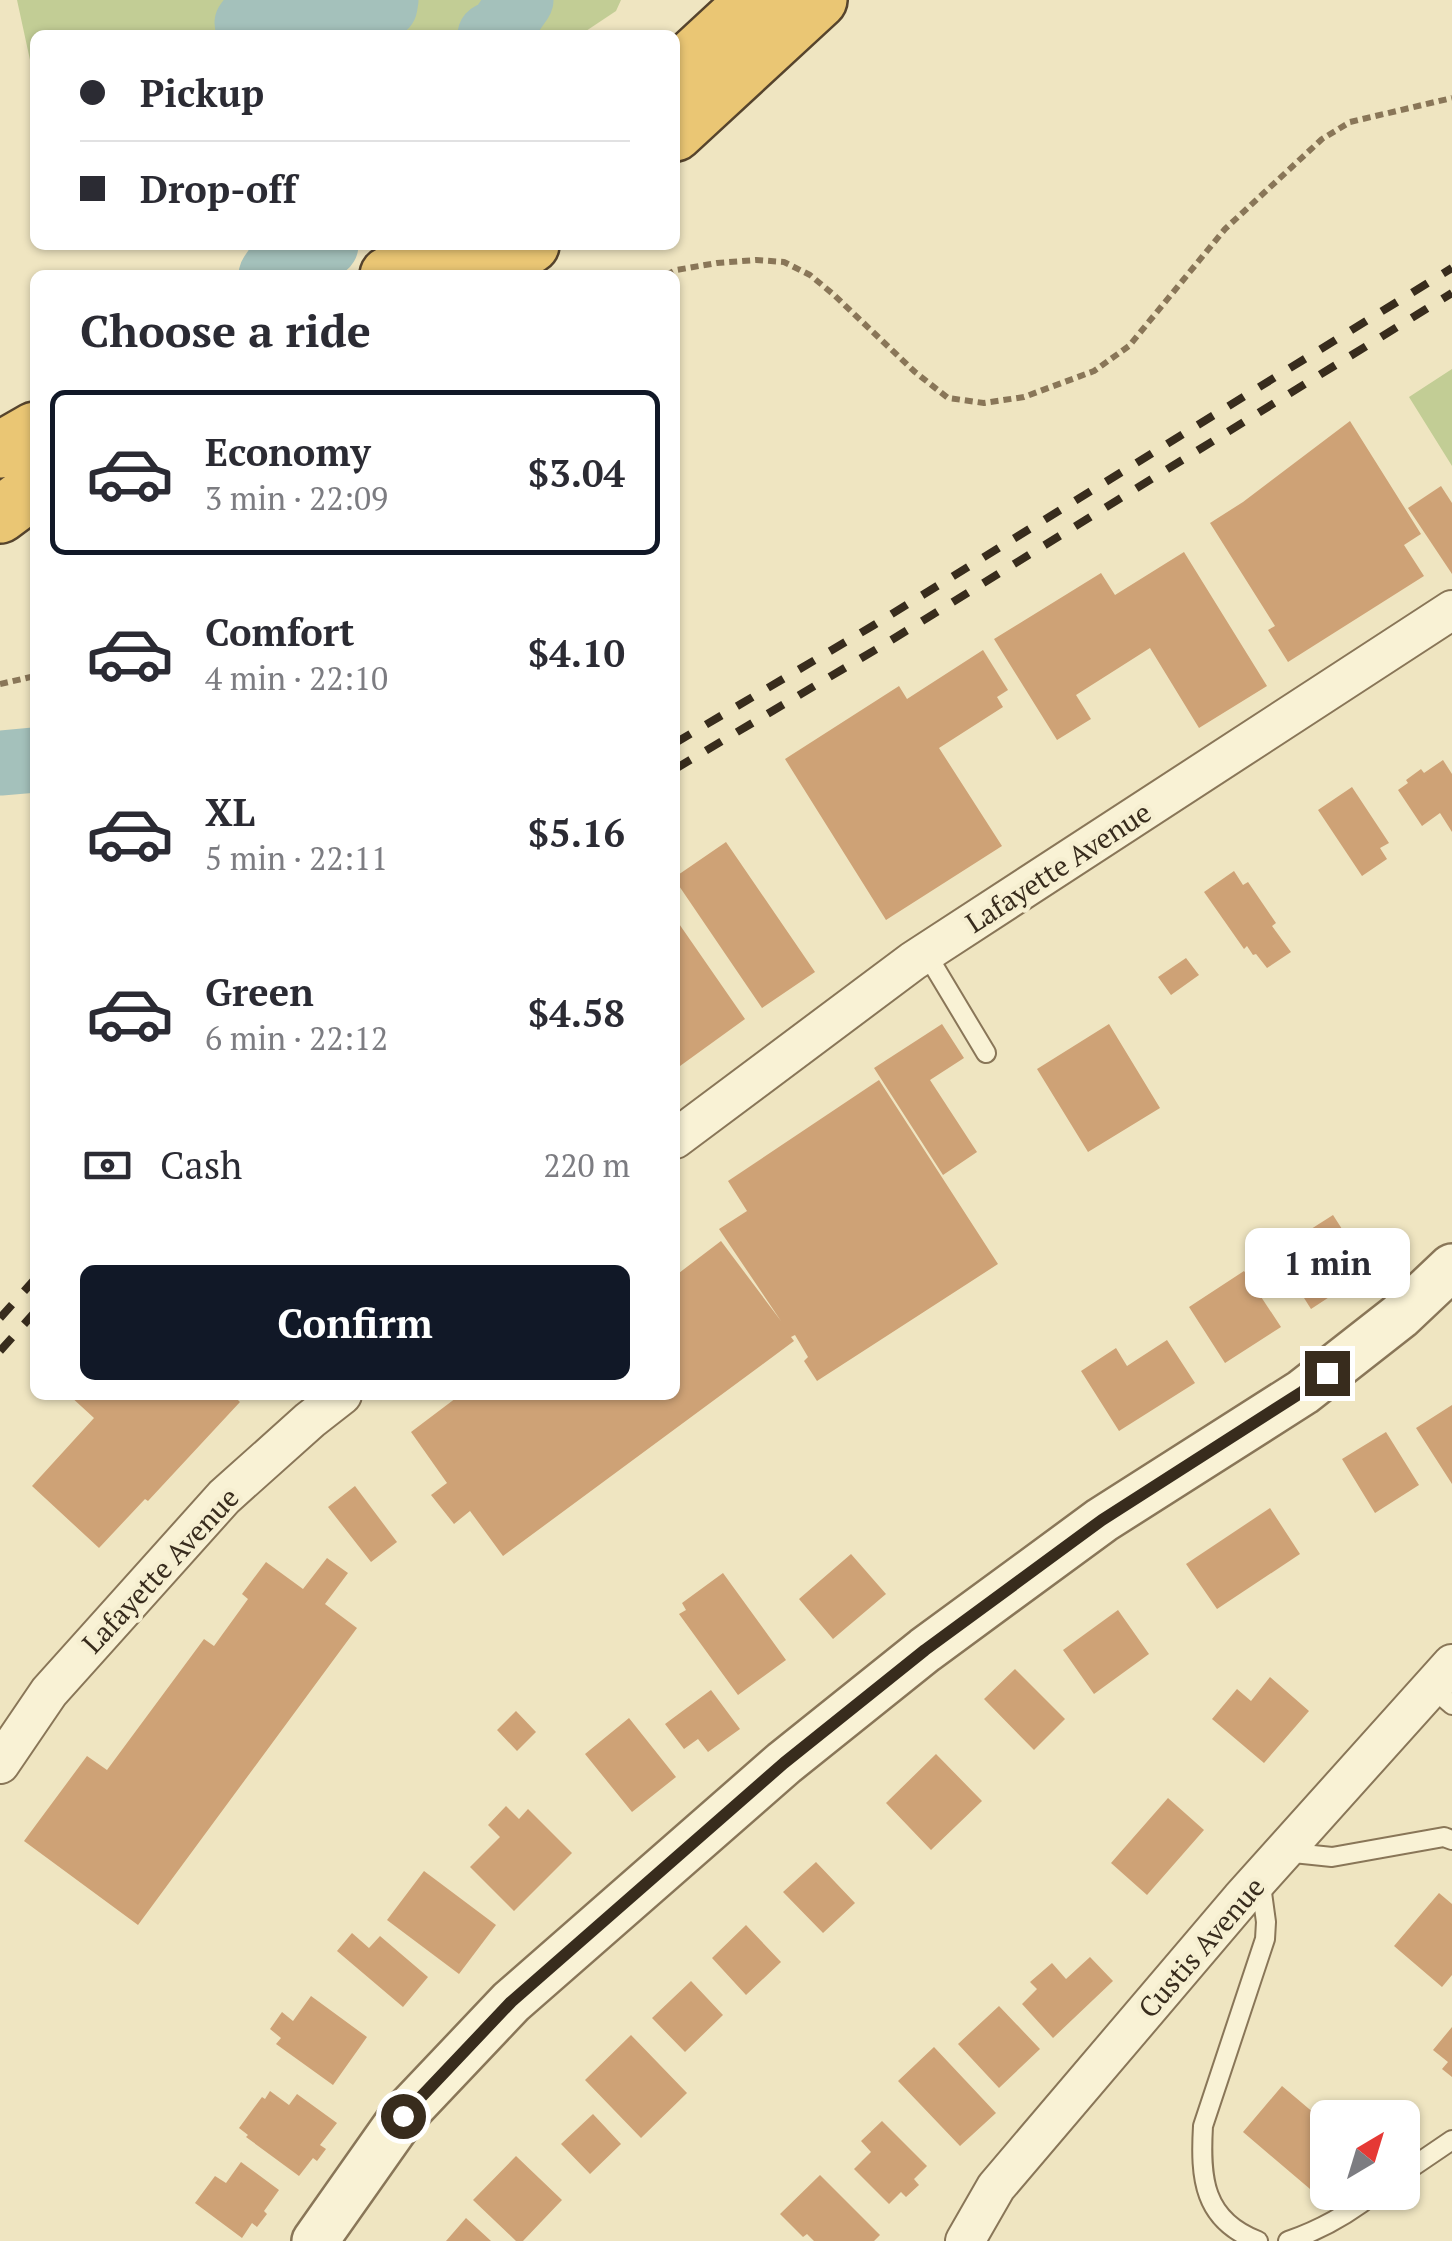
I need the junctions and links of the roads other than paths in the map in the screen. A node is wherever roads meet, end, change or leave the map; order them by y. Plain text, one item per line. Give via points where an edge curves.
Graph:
1 (755, 0) edge
2 (819, 0) edge
3 (680, 69) edge
4 (680, 127) edge
5 (436, 250) edge
6 (522, 250) edge
7 (398, 270) edge
8 (488, 270) edge
9 (30, 433) edge
10 (0, 450) edge
11 (30, 493) edge
12 (0, 515) edge
13 (1452, 610) edge
14 (926, 953) junction
15 (986, 1054) dead end
16 (680, 1134) edge
17 (1452, 1268) edge
18 (336, 1400) edge
19 (1445, 1685) edge
20 (0, 1764) edge
21 (1452, 1840) edge
22 (1272, 1865) junction
23 (1452, 2140) edge
24 (1420, 2162) edge
25 (1354, 2210) edge
26 (1247, 2239) edge
27 (315, 2241) edge
28 (965, 2241) edge
29 (1288, 2241) edge

1 - 3 highway
2 - 4 highway
5 - 7 highway
6 - 8 highway
9 - 10 highway
11 - 12 highway
13 - 14 street, Lafayette Avenue
14 - 15 lane
14 - 16 street, Lafayette Avenue
17 - 27 street via 1302,1392 1102,1520 784,1763 511,2002 403,2116
18 - 20 street, Lafayette Avenue via 224,1497 49,1692
19 - 22 street, Custis Avenue
21 - 22 lane
22 - 26 lane via 1265,1939 1203,2126 1204,2182 1214,2208
22 - 28 street, Custis Avenue via 996,2188
23 - 24 lane
25 - 29 lane

